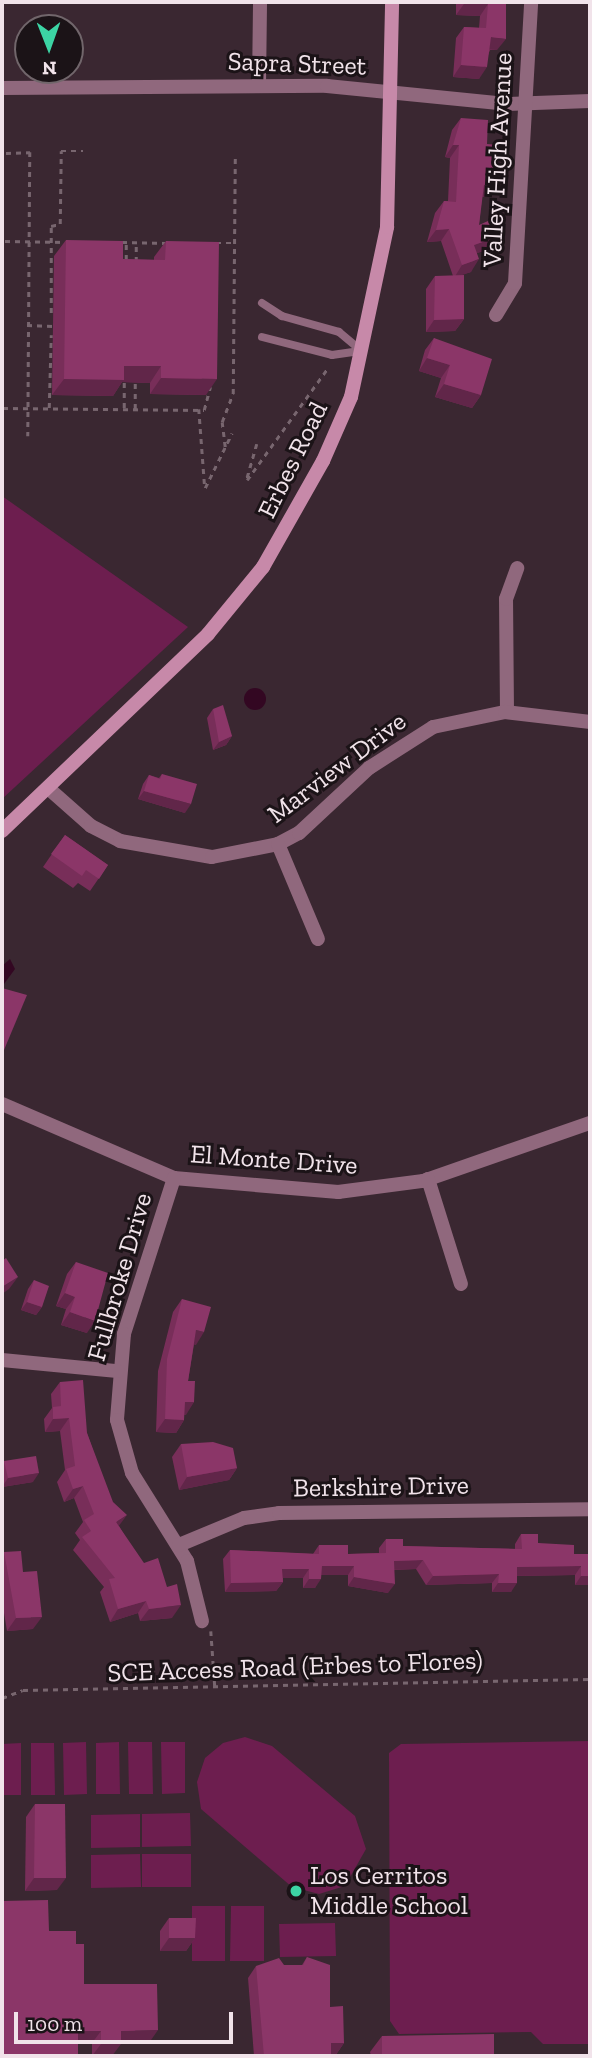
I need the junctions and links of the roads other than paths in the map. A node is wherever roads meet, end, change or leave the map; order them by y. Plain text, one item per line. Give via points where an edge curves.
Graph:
1 (260, 2) edge
2 (392, 2) edge
3 (531, 2) edge
4 (259, 86) junction
5 (2, 88) edge
6 (392, 93) junction
7 (590, 101) edge
8 (526, 105) junction
9 (262, 303) dead end
10 (496, 315) dead end
11 (262, 337) dead end
12 (362, 351) junction
13 (517, 568) dead end
14 (507, 712) junction
15 (590, 722) edge
16 (48, 789) junction
17 (2, 831) edge
18 (278, 844) junction
19 (318, 939) dead end
20 (2, 1104) edge
21 (590, 1123) edge
22 (174, 1178) junction
23 (428, 1179) junction
24 (461, 1284) dead end
25 (2, 1360) edge
26 (117, 1371) junction
27 (590, 1508) edge
28 (179, 1545) junction
29 (202, 1621) road end

1 - 4 street
2 - 6 main road, Erbes Road
3 - 8 street, Valley High Avenue
4 - 5 street, Sapra Street
4 - 6 street, Sapra Street
6 - 8 street, Sapra Street
6 - 12 main road, Erbes Road via 387,227
7 - 8 street, Sapra Street
8 - 10 street, Valley High Avenue via 515,283
9 - 12 lane via 282,316 339,332
11 - 12 lane via 332,355
12 - 16 main road, Erbes Road via 323,461 263,567 153,691
13 - 14 street via 506,599
14 - 15 street, Marview Drive
14 - 18 street, Marview Drive via 470,716 407,741 318,818
16 - 17 main road, Erbes Road
16 - 18 street, Marview Drive via 91,826 150,851 212,857
18 - 19 street
20 - 22 street, El Monte Drive
21 - 23 street, El Monte Drive
22 - 23 street, El Monte Drive via 338,1192
22 - 26 street, Fullbroke Drive
23 - 24 street
25 - 26 street
26 - 28 street, Fullbroke Drive via 125,1455
27 - 28 street, Berkshire Drive via 279,1513 244,1518
28 - 29 street, Fullbroke Drive

